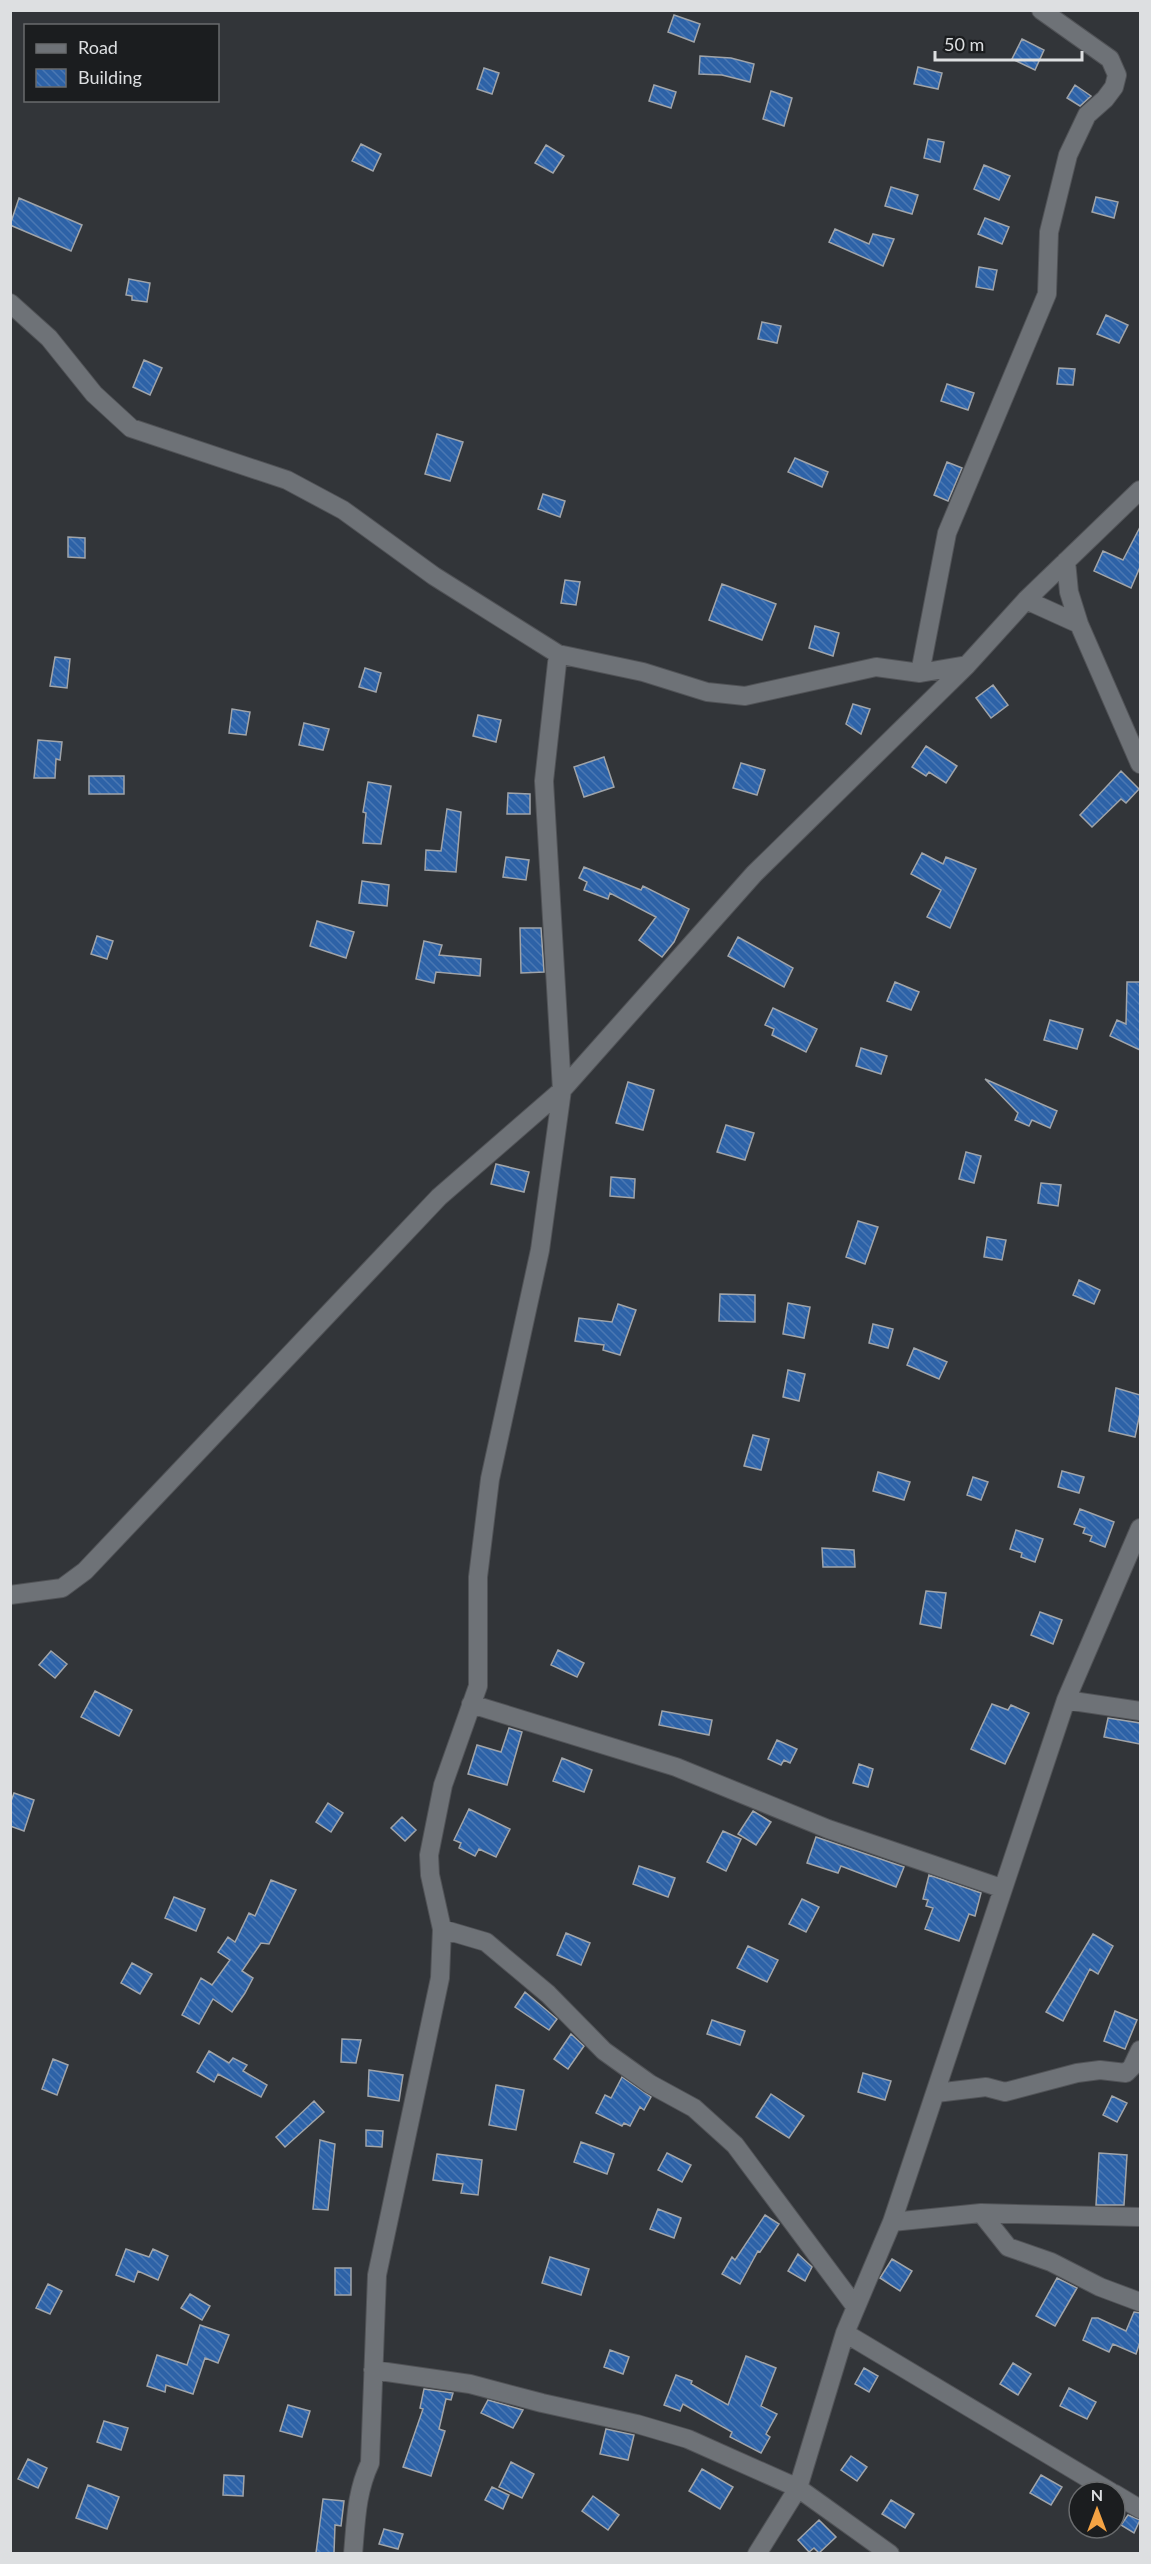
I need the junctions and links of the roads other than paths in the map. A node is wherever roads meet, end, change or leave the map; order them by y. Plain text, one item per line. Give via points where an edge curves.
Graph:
1 (1041, 10) edge
2 (10, 303) edge
3 (1140, 490) edge
4 (1066, 561) junction
5 (1026, 600) junction
6 (1079, 624) junction
7 (558, 654) junction
8 (967, 665) junction
9 (920, 673) junction
10 (1140, 764) edge
11 (562, 1090) junction
12 (1140, 1528) edge
13 (10, 1595) edge
14 (1066, 1700) junction
15 (471, 1704) junction
16 (1140, 1711) edge
17 (1002, 1888) junction
18 (442, 1929) junction
19 (1140, 2050) edge
20 (936, 2093) junction
21 (981, 2214) junction
22 (1140, 2217) edge
23 (892, 2222) junction
24 (1140, 2302) edge
25 (855, 2306) junction
26 (845, 2333) junction
27 (373, 2370) junction
28 (1091, 2480) edge
29 (798, 2488) junction
30 (1127, 2502) edge
31 (1140, 2510) edge
32 (352, 2553) edge
33 (757, 2553) edge
34 (890, 2553) edge

1 - 9 street via 1110,59 1116,81 1105,99 1086,115 1068,155 1049,232 1047,294 947,533
2 - 7 street via 49,338 94,394 131,428 287,480 343,510 434,576
3 - 4 street
4 - 5 street
4 - 6 street via 1069,592
5 - 6 street
5 - 8 street
6 - 10 street
7 - 9 street via 644,672 707,692 745,696 876,667
7 - 11 street via 544,781
8 - 9 street
8 - 11 street via 754,874
11 - 13 street via 439,1197 85,1571 62,1588
11 - 15 street via 540,1250 489,1479 478,1577 478,1686
12 - 14 street
14 - 16 street
14 - 17 street
15 - 17 street via 676,1767 828,1829
15 - 18 street via 443,1785 429,1855
17 - 20 street
18 - 25 street via 486,1942 548,1994 604,2051 650,2084 694,2108 735,2145
18 - 27 street via 440,1978 377,2275
19 - 20 street via 1126,2073 1077,2073 1005,2092 986,2087
20 - 23 street
21 - 22 street
21 - 23 street
21 - 24 street via 1008,2247
23 - 25 street
25 - 26 street
26 - 28 street
26 - 29 street
27 - 29 street via 470,2384 637,2424 688,2439
27 - 32 street via 370,2463 354,2516
29 - 33 street
29 - 34 street
30 - 31 street

